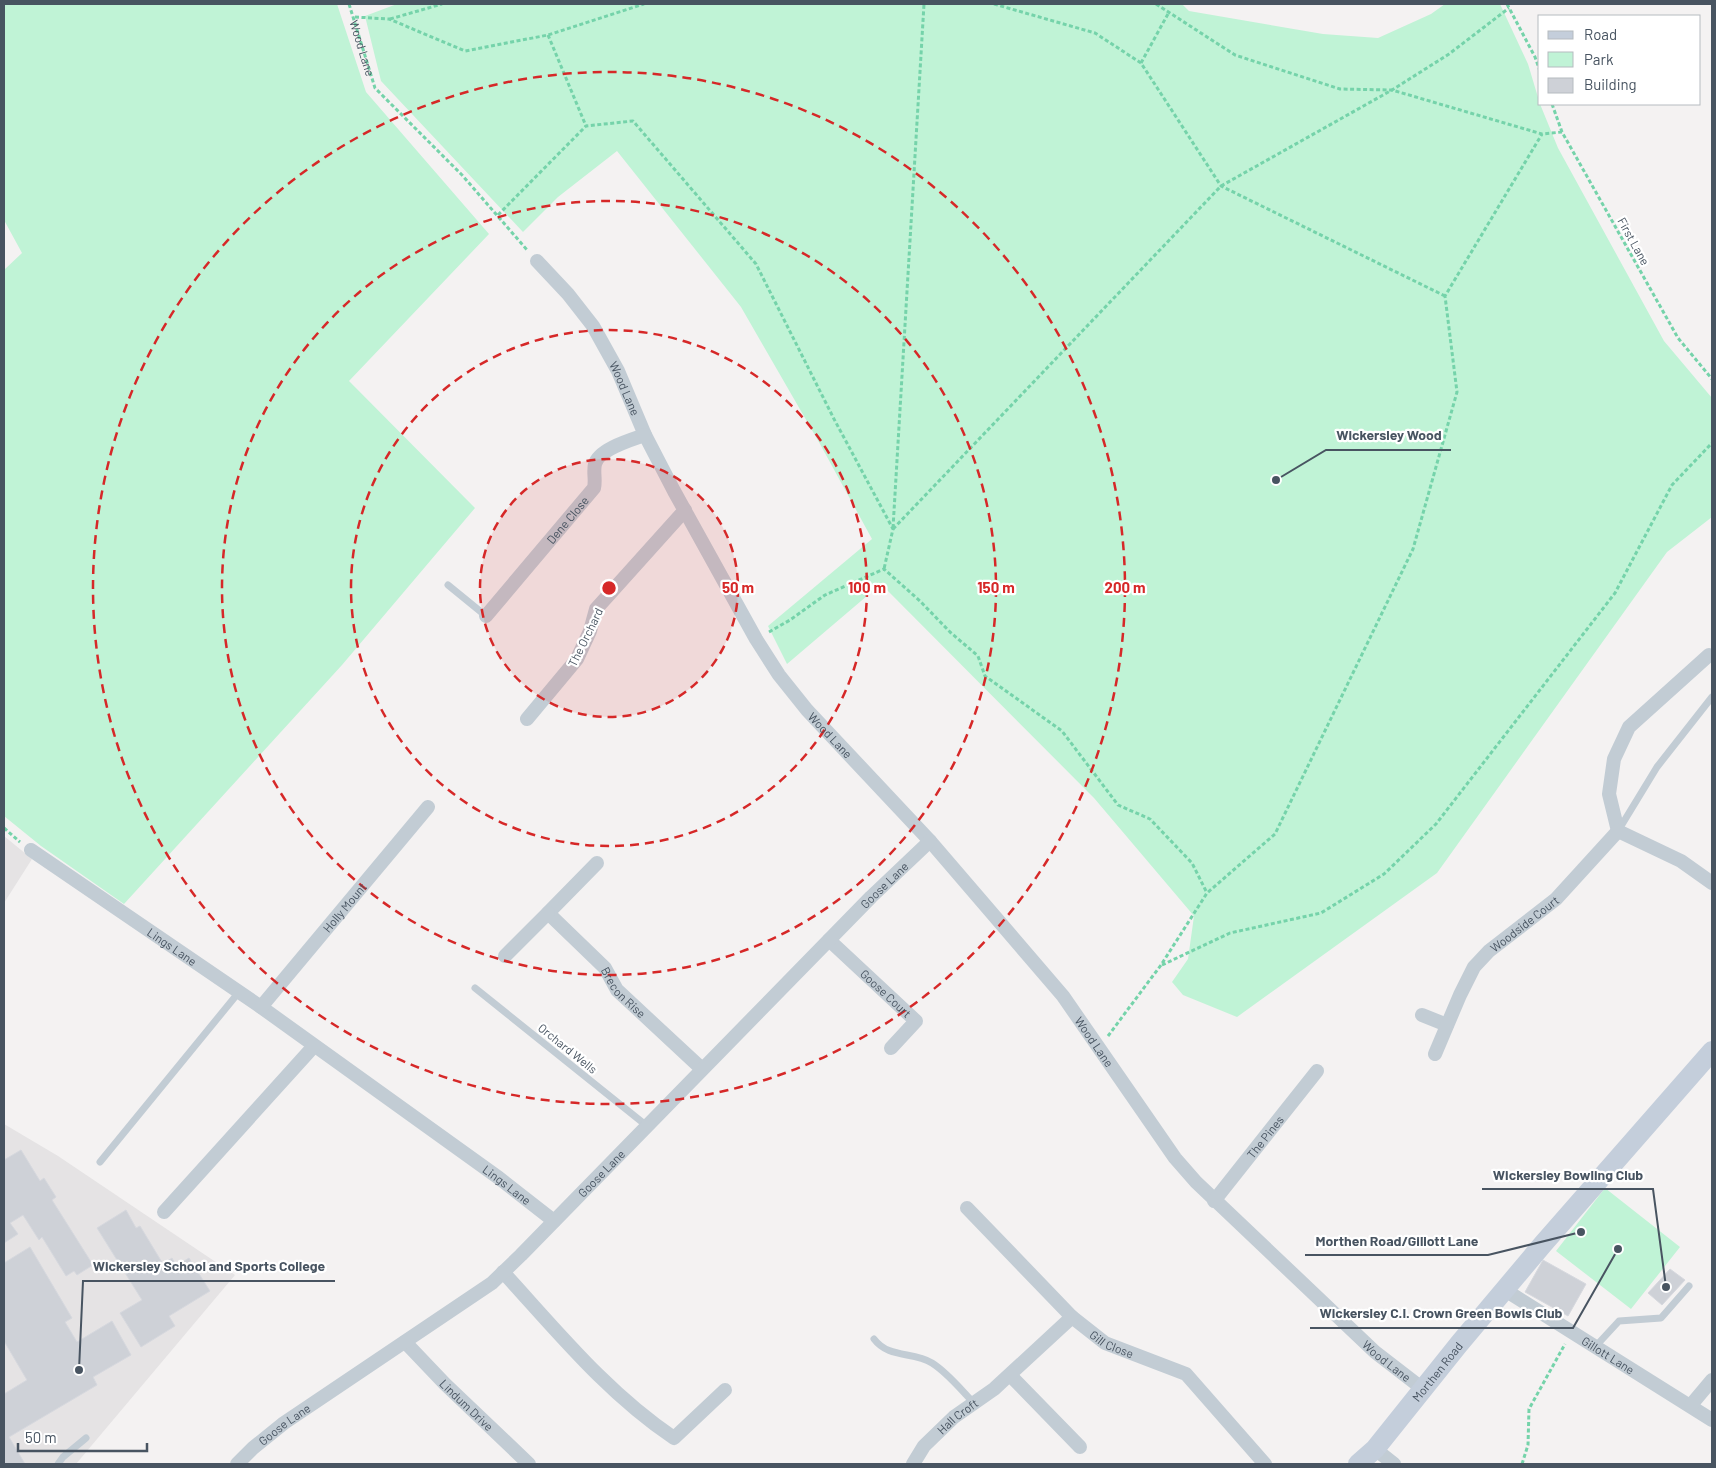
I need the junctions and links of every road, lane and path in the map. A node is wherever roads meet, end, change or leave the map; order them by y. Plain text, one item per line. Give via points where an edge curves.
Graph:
1 (349, 4) edge
2 (442, 4) edge
3 (644, 4) edge
4 (924, 4) edge
5 (994, 4) edge
6 (1156, 4) edge
7 (1508, 6) edge
8 (1169, 12) junction
9 (354, 17) junction
10 (389, 19) junction
11 (548, 35) junction
12 (1141, 63) junction
13 (1538, 66) edge
14 (1392, 90) junction
15 (1552, 105) edge
16 (586, 126) junction
17 (1562, 132) junction
18 (1542, 134) junction
19 (1221, 186) junction
20 (498, 216) junction
21 (537, 260) joint
22 (1445, 296) junction
23 (1712, 379) edge
24 (645, 435) junction
25 (1712, 443) edge
26 (685, 510) junction
27 (893, 529) junction
28 (884, 570) junction
29 (448, 585) dead end
30 (486, 616) joint
31 (756, 639) junction
32 (1711, 653) edge
33 (1712, 697) edge
34 (527, 720) dead end
35 (428, 807) dead end
36 (4, 828) edge
37 (1618, 831) junction
38 (930, 841) junction
39 (31, 850) joint
40 (597, 863) dead end
41 (1712, 883) edge
42 (1206, 893) junction
43 (548, 913) junction
44 (829, 940) junction
45 (505, 956) dead end
46 (1162, 965) junction
47 (475, 988) dead end
48 (239, 992) junction
49 (261, 1007) junction
50 (1422, 1015) dead end
51 (1447, 1025) junction
52 (314, 1046) junction
53 (1100, 1047) junction
54 (892, 1048) dead end
55 (1712, 1051) edge
56 (1435, 1054) dead end
57 (702, 1069) junction
58 (1316, 1071) dead end
59 (647, 1126) junction
60 (100, 1162) dead end
61 (1214, 1201) junction
62 (967, 1208) dead end
63 (164, 1212) dead end
64 (554, 1221) junction
65 (503, 1272) junction
66 (1690, 1286) dead end
67 (1505, 1290) junction
68 (1072, 1316) junction
69 (1571, 1333) junction
70 (874, 1339) dead end
71 (406, 1342) junction
72 (1595, 1347) junction
73 (1010, 1375) junction
74 (1712, 1380) edge
75 (1423, 1389) junction
76 (725, 1390) dead end
77 (974, 1404) junction
78 (1691, 1405) junction
79 (1712, 1420) edge
80 (86, 1438) dead end
81 (1080, 1447) dead end
82 (1375, 1449) junction
83 (58, 1464) edge
84 (238, 1464) edge
85 (529, 1464) edge
86 (912, 1464) edge
87 (1265, 1464) edge
88 (1358, 1464) edge
89 (1394, 1464) edge
90 (1522, 1464) edge

1 - 9 path, Wood Lane
2 - 10 path
3 - 11 path
4 - 27 path
5 - 12 path via 1095,33
6 - 8 path
7 - 13 path
7 - 14 path via 1449,54
8 - 12 path
8 - 14 path via 1235,55 1340,89
9 - 10 path
9 - 20 path, Wood Lane via 375,88
10 - 11 path via 465,51
11 - 16 path
12 - 19 path
14 - 18 path
14 - 19 path
15 - 17 path, First Lane
16 - 20 path
16 - 27 path via 633,122 756,264
17 - 18 path
17 - 23 path, First Lane via 1678,338
18 - 22 path
19 - 22 path
19 - 27 path
20 - 21 path, Wood Lane
21 - 24 street, Wood Lane via 593,326 618,371
22 - 42 path via 1457,392 1413,549 1275,834
24 - 26 street, Wood Lane
24 - 30 street, Dene Close via 603,452 597,458 594,488
25 - 46 path via 1672,485 1615,593 1436,824 1384,874 1321,913 1230,933
26 - 31 street, Wood Lane
26 - 34 street, The Orchard via 596,609 577,659
27 - 28 path
28 - 31 path via 825,595
28 - 42 path via 978,656 985,676 1062,731 1118,805 1150,819 1192,863
29 - 30 lane
31 - 38 street, Wood Lane via 779,676 807,710
32 - 37 street via 1629,728 1614,760 1609,794
33 - 37 lane via 1657,767
35 - 49 street, Holly Mount
36 - 39 path
37 - 41 street via 1681,861
37 - 51 street, Woodside Court via 1556,899 1489,951 1474,967
38 - 44 street, Goose Lane
38 - 53 street, Wood Lane via 1063,996
39 - 48 street, Lings Lane
40 - 43 street
42 - 46 path
43 - 45 street
43 - 57 street, Brecon Rise via 605,968 617,990
44 - 54 street, Goose Court via 916,1022
44 - 57 street, Goose Lane
46 - 53 path
47 - 59 lane, Orchard Wells
48 - 49 street, Lings Lane
48 - 60 lane
49 - 52 street, Lings Lane
50 - 51 street
51 - 56 street, Woodside Court
52 - 63 street
52 - 64 street, Lings Lane
53 - 61 street, Wood Lane via 1175,1158
55 - 67 main road, Morthen Road
57 - 59 street, Goose Lane
58 - 61 street, The Pines
59 - 64 street, Goose Lane
61 - 75 street, Wood Lane via 1375,1352
62 - 68 street, Gill Close
64 - 65 street, Goose Lane
65 - 71 street, Goose Lane
65 - 76 street via 606,1384 647,1420 674,1438
66 - 72 lane via 1661,1318 1619,1321
67 - 69 street, Gillott Lane
67 - 75 main road, Morthen Road
68 - 73 street, Hall Croft
68 - 87 street, Gill Close via 1105,1343 1186,1374
69 - 72 street, Gillott Lane
69 - 90 path via 1529,1409 1528,1445
70 - 77 lane via 879,1346 898,1354 920,1357 933,1363
71 - 84 street, Goose Lane via 284,1423
71 - 85 street, Lindum Drive
72 - 78 street, Gillott Lane
73 - 77 street, Hall Croft
73 - 81 street
74 - 78 street
75 - 82 main road, Morthen Road
77 - 86 street, Hall Croft via 954,1417 924,1446
78 - 79 street, Gillott Lane
80 - 83 lane
82 - 88 main road, Morthen Road
82 - 89 street

